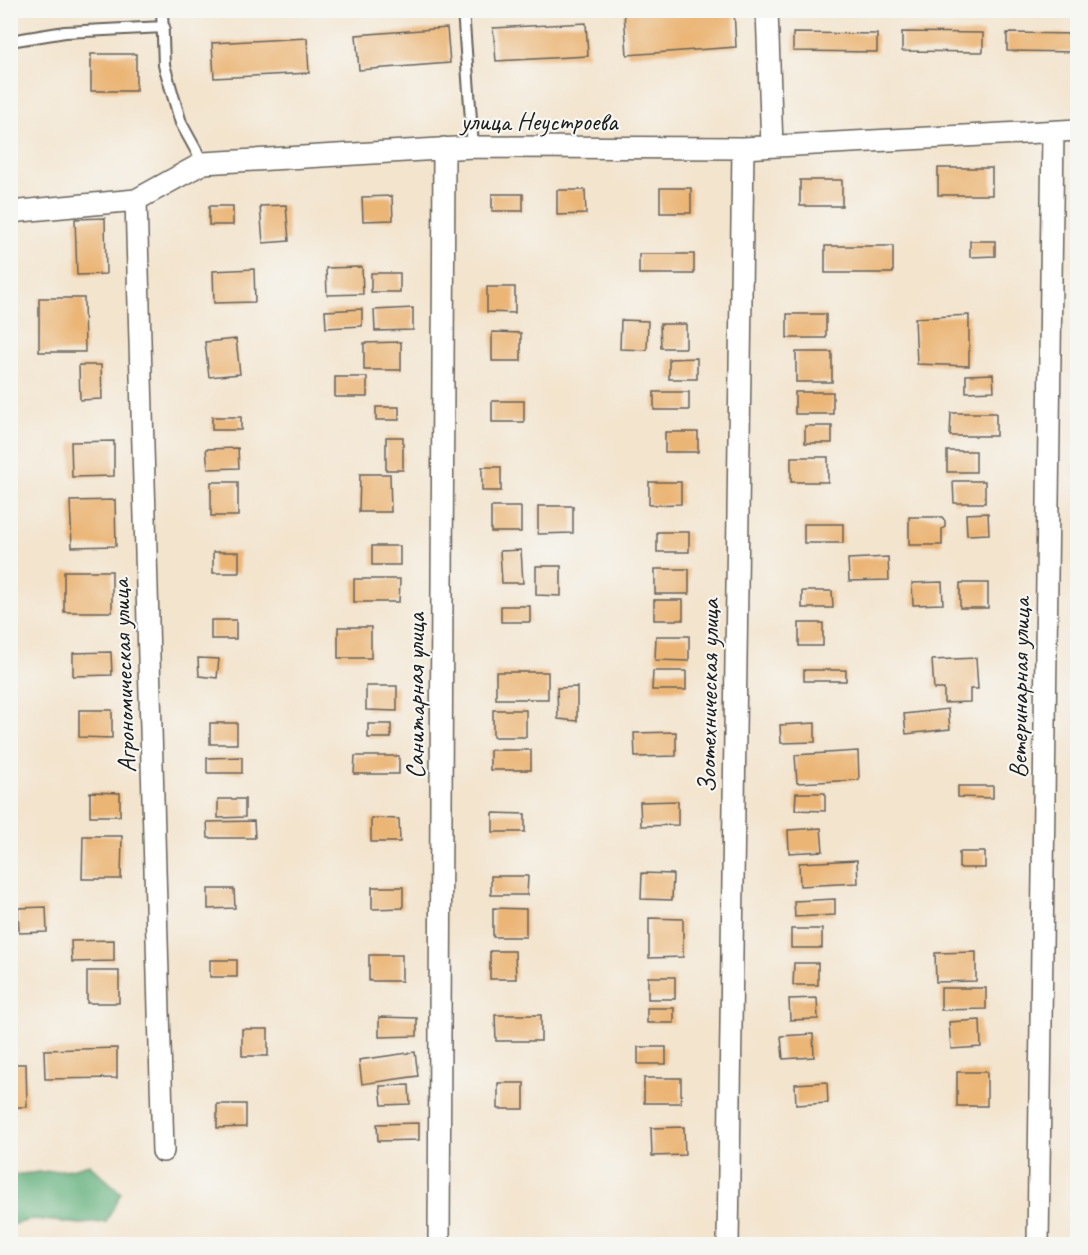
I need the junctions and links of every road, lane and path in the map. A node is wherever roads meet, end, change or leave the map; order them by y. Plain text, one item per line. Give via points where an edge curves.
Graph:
1 (162, 10) edge
2 (463, 10) edge
3 (767, 10) edge
4 (164, 27) junction
5 (10, 41) edge
6 (1077, 130) edge
7 (1053, 132) junction
8 (772, 146) junction
9 (473, 147) junction
10 (743, 147) junction
11 (444, 148) junction
12 (203, 163) junction
13 (136, 200) junction
14 (10, 212) edge
15 (163, 1151) dead end
16 (439, 1245) edge
17 (728, 1245) edge
18 (1038, 1245) edge

1 - 4 lane
2 - 9 lane
3 - 8 street
4 - 5 lane via 65,32
4 - 12 lane via 164,65 181,123
6 - 7 street, улица Неустроева
7 - 8 street, улица Неустроева
7 - 18 street, Ветеринарная улица
8 - 10 street, улица Неустроева
9 - 10 street, улица Неустроева
9 - 11 street, улица Неустроева
10 - 17 street, Зоотехническая улица
11 - 12 street, улица Неустроева
11 - 16 street, Санитарная улица
12 - 13 street, улица Неустроева
13 - 14 street, улица Неустроева
13 - 15 street, Агрономическая улица

